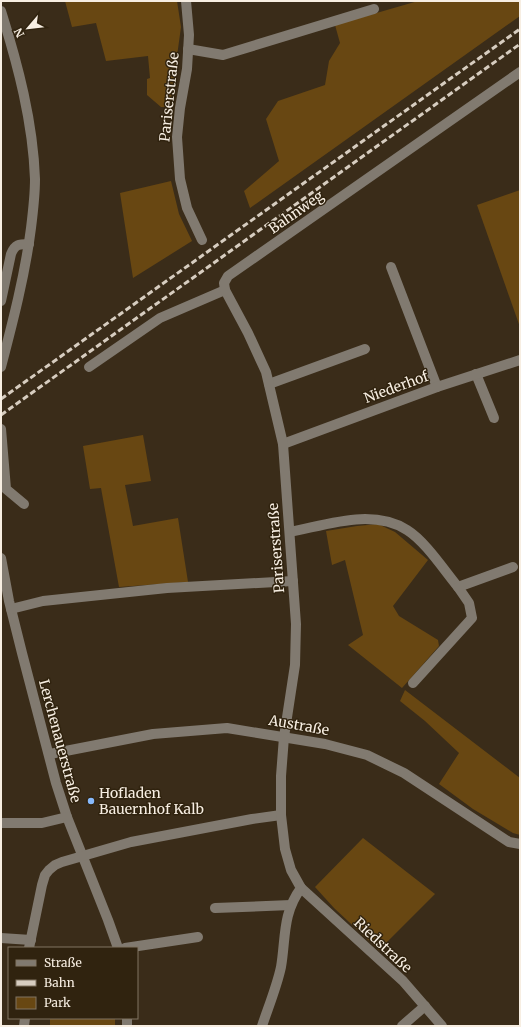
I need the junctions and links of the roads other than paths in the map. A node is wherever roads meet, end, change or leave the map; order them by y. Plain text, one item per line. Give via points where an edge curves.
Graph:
1 (186, 1) edge
2 (374, 8) dead end
3 (1, 11) edge
4 (188, 49) junction
5 (520, 72) edge
6 (202, 240) dead end
7 (29, 244) junction
8 (391, 267) dead end
9 (225, 290) junction
10 (1, 302) edge
11 (365, 349) dead end
12 (520, 360) edge
13 (1, 367) edge
14 (89, 367) dead end
15 (476, 374) junction
16 (269, 384) junction
17 (437, 387) junction
18 (494, 418) dead end
19 (1, 429) edge
20 (283, 444) junction
21 (24, 504) dead end
22 (290, 532) junction
23 (1, 558) edge
24 (513, 567) dead end
25 (293, 581) junction
26 (458, 587) junction
27 (7, 604) edge
28 (413, 683) dead end
29 (284, 737) junction
30 (50, 754) junction
31 (281, 815) junction
32 (66, 817) junction
33 (1, 823) edge
34 (520, 844) edge
35 (82, 856) junction
36 (301, 888) junction
37 (291, 905) junction
38 (215, 908) dead end
39 (198, 937) dead end
40 (1, 938) edge
41 (30, 944) edge
42 (118, 947) edge
43 (132, 947) edge
44 (425, 1006) junction
45 (262, 1026) edge
46 (402, 1026) edge
47 (442, 1026) edge

1 - 4 street, Pariserstraße
2 - 4 street via 223,55
3 - 7 street via 25,102 33,154 35,181
4 - 6 street, Pariserstraße via 177,137 180,179 187,208
5 - 9 street, Bahnweg via 228,276 224,283
7 - 10 street via 14,247
7 - 13 street
8 - 17 street
9 - 14 street via 160,318
9 - 16 street, Pariserstraße via 248,333
11 - 16 street
12 - 15 street, Niederhof
15 - 17 street, Niederhof
15 - 18 street
16 - 20 street, Pariserstraße
17 - 20 street, Niederhof
19 - 21 street via 6,489
20 - 22 street, Pariserstraße
22 - 25 street, Pariserstraße
22 - 26 street via 364,519 387,521 407,530 423,544
23 - 27 street, Lerchenauerstraße
24 - 26 street
25 - 27 street via 167,588
25 - 29 street, Pariserstraße via 295,665
26 - 28 street via 469,603 472,618
27 - 30 street, Lerchenauerstraße
29 - 30 street, Austraße via 227,728 153,734
29 - 31 street, Pariserstraße
29 - 34 street, Austraße via 367,755 404,773 509,842
30 - 32 street, Lerchenauerstraße
31 - 35 street via 132,842
31 - 36 street, Pariserstraße via 285,849 291,870
32 - 33 street via 42,823
32 - 35 street, Lerchenauerstraße
35 - 41 street via 55,865 45,875
35 - 42 street, Lerchenauerstraße
36 - 37 street
36 - 44 street, Riedstraße via 403,981
37 - 38 street
37 - 45 street via 287,915 281,968
39 - 43 street
40 - 41 street
44 - 46 street
44 - 47 street, Riedstraße

